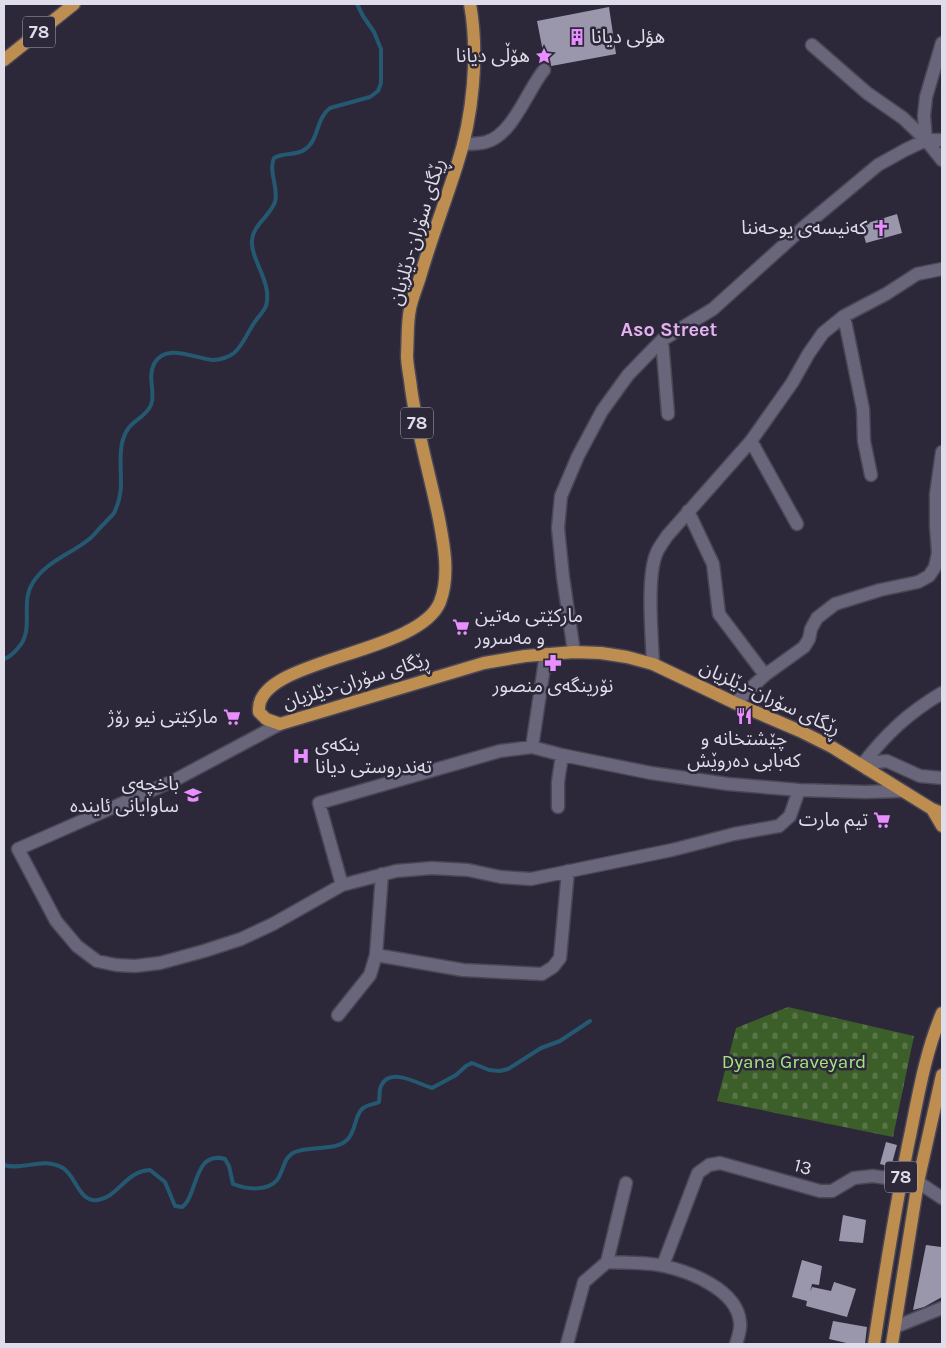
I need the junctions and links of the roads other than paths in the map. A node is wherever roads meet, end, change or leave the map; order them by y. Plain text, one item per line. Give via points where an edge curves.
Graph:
1 (74, 4) edge
2 (470, 4) edge
3 (942, 43) edge
4 (812, 45) dead end
5 (4, 60) edge
6 (544, 70) dead end
7 (926, 140) junction
8 (942, 140) edge
9 (463, 144) junction
10 (942, 160) edge
11 (942, 269) edge
12 (844, 316) junction
13 (662, 340) junction
14 (668, 414) dead end
15 (751, 441) junction
16 (942, 452) edge
17 (871, 475) dead end
18 (688, 511) junction
19 (797, 524) dead end
20 (574, 652) junction
21 (546, 654) junction
22 (653, 664) junction
23 (765, 675) junction
24 (942, 693) edge
25 (735, 703) junction
26 (280, 724) junction
27 (532, 747) junction
28 (562, 755) junction
29 (865, 767) junction
30 (942, 778) edge
31 (799, 790) junction
32 (902, 791) junction
33 (558, 807) dead end
34 (937, 811) edge
35 (942, 826) edge
36 (568, 871) junction
37 (382, 874) junction
38 (342, 886) junction
39 (376, 955) junction
40 (942, 1013) edge
41 (338, 1015) dead end
42 (942, 1075) edge
43 (938, 1112) edge
44 (900, 1180) junction
45 (918, 1182) junction
46 (626, 1183) dead end
47 (942, 1198) edge
48 (607, 1262) junction
49 (663, 1265) junction
50 (942, 1308) edge
51 (895, 1327) junction
52 (567, 1344) edge
53 (736, 1344) edge
54 (874, 1344) edge
55 (892, 1344) edge

1 - 5 main road, 78
2 - 9 main road, ڕێگای سۆران-دێلزیان / 78 via 474,87
3 - 7 street via 926,97
4 - 7 street
6 - 9 street via 522,107 500,134 487,142
7 - 8 street
7 - 10 street
7 - 13 street via 878,165 713,309
9 - 26 main road, ڕێگای سۆران-دێلزیان / 78 via 410,310 407,358 414,412 445,549 440,602 432,615 400,636 302,669 273,685 260,698 259,712 266,719
11 - 12 street via 917,274
12 - 15 street via 822,333
12 - 17 street via 862,400 864,441
13 - 14 street
13 - 20 street via 628,375 602,411 561,496 558,528
15 - 18 street
15 - 19 street
16 - 23 street via 936,494 938,553 929,576 918,582 835,604 817,618 804,647
18 - 22 street via 656,553 652,572
18 - 23 street via 712,564 719,614
20 - 21 main road, ڕێگای سۆران-دێلزیان
20 - 22 main road, ڕێگای سۆران-دێلزیان via 601,653
21 - 26 main road, ڕێگای سۆران-دێلزیان via 464,668
21 - 27 street
22 - 25 main road, ڕێگای سۆران-دێلزیان
23 - 25 street
24 - 29 street via 898,724
25 - 29 main road, ڕێگای سۆران-دێلزیان via 816,739
26 - 38 street via 173,780 18,849 56,921 78,946 98,961 116,965 160,963 241,939
27 - 28 street
27 - 38 street via 500,750 319,803
28 - 31 street via 651,773
28 - 33 street
29 - 30 street via 887,761 920,776
29 - 32 main road, ڕێگای سۆران-دێلزیان
31 - 32 street
31 - 36 street via 790,816 779,826
32 - 34 main road, ڕێگای سۆران-دێلزیان
34 - 35 main road, ڕێگای سۆران-دێلزیان
36 - 37 street via 532,879 432,868
36 - 39 street via 560,958 554,967 542,974 463,970
37 - 38 street
37 - 39 street
39 - 41 street via 370,975
40 - 44 main road, 78 via 922,1076
42 - 43 main road, 78
43 - 45 main road, 78
44 - 49 street, 13 via 873,1176 854,1178 832,1191 820,1191 720,1163 708,1165 698,1173
44 - 54 main road, 78
45 - 47 street
45 - 51 main road, 78
46 - 48 street
48 - 49 street
48 - 52 street via 584,1282
49 - 53 street via 695,1275 732,1302 740,1322
50 - 51 street
51 - 55 main road, 78

